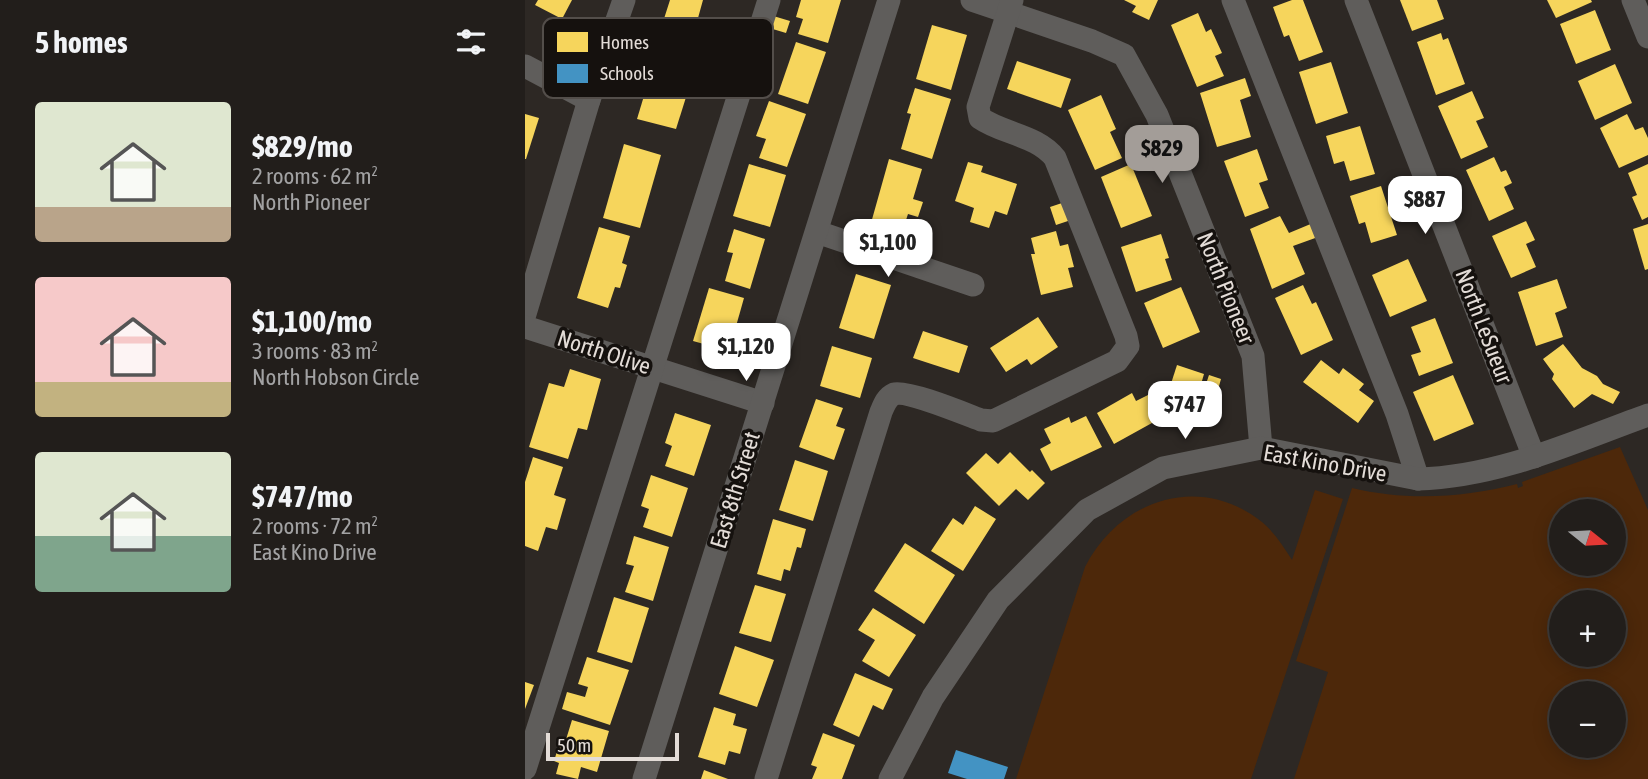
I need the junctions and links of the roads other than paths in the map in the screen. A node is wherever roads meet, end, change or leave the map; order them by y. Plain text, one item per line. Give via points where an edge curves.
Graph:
1 (624, 0) edge
2 (768, 0) edge
3 (889, 0) edge
4 (972, 0) edge
5 (1233, 0) edge
6 (1356, 0) edge
7 (1633, 0) edge
8 (1010, 6) edge
9 (618, 18) edge
10 (762, 18) edge
11 (1648, 37) edge
12 (525, 66) edge
13 (543, 76) edge
14 (585, 98) edge
15 (737, 98) edge
16 (589, 100) joint
17 (817, 232) junction
18 (973, 285) dead end
19 (525, 314) edge
20 (525, 327) edge
21 (652, 367) junction
22 (763, 403) junction
23 (1648, 415) edge
24 (1261, 448) junction
25 (1534, 457) junction
26 (1418, 479) junction
27 (525, 769) edge
28 (644, 779) edge
29 (766, 779) edge
30 (890, 779) edge

1 - 9 street
2 - 10 street
3 - 17 street, East 8th Street
4 - 8 street, North Pioneer
5 - 26 street via 1397,414
6 - 25 street, North LeSueur
7 - 11 street
8 - 24 street, North Pioneer via 1123,55 1157,115 1253,356
8 - 29 street via 978,107 979,118 1041,145 1055,158 1128,346 1117,361 993,421 908,394 895,394 887,400
12 - 13 street
14 - 16 street
15 - 21 street
16 - 19 street
17 - 18 street
17 - 22 street, East 8th Street
20 - 21 street, North Olive
21 - 22 street, North Olive
21 - 27 street
22 - 28 street, East 8th Street
23 - 25 street, East Kino Drive
24 - 26 street, East Kino Drive
24 - 30 street, East Kino Drive via 1163,468 1087,510 998,600 933,698
25 - 26 street, East Kino Drive via 1503,468

